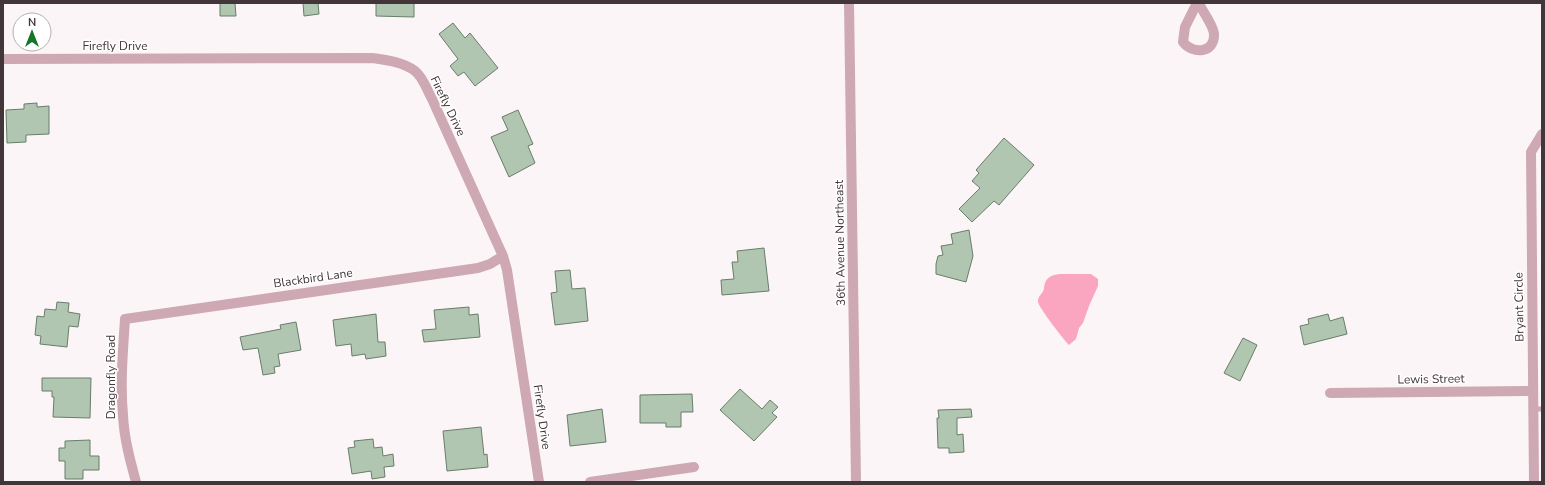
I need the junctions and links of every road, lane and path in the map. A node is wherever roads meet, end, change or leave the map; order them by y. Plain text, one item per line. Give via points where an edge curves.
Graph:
1 (849, 3) edge
2 (3, 59) edge
3 (1542, 134) edge
4 (503, 256) junction
5 (125, 319) joint
6 (1533, 391) junction
7 (1330, 393) dead end
8 (1538, 409) edge
9 (694, 467) dead end
10 (136, 482) edge
11 (539, 482) edge
12 (590, 482) edge
13 (856, 482) edge
14 (1534, 482) edge

1 - 13 street, 36th Avenue Northeast
2 - 4 street, Firefly Drive via 372,58 403,65 416,71 424,82
3 - 6 street, Bryant Circle via 1531,152
4 - 5 street, Blackbird Lane via 478,268
4 - 11 street, Firefly Drive via 511,290
5 - 10 street, Dragonfly Road via 122,416
6 - 7 street, Lewis Street
6 - 8 street, Bryant Circle
8 - 14 street, Bryant Circle
9 - 12 street

